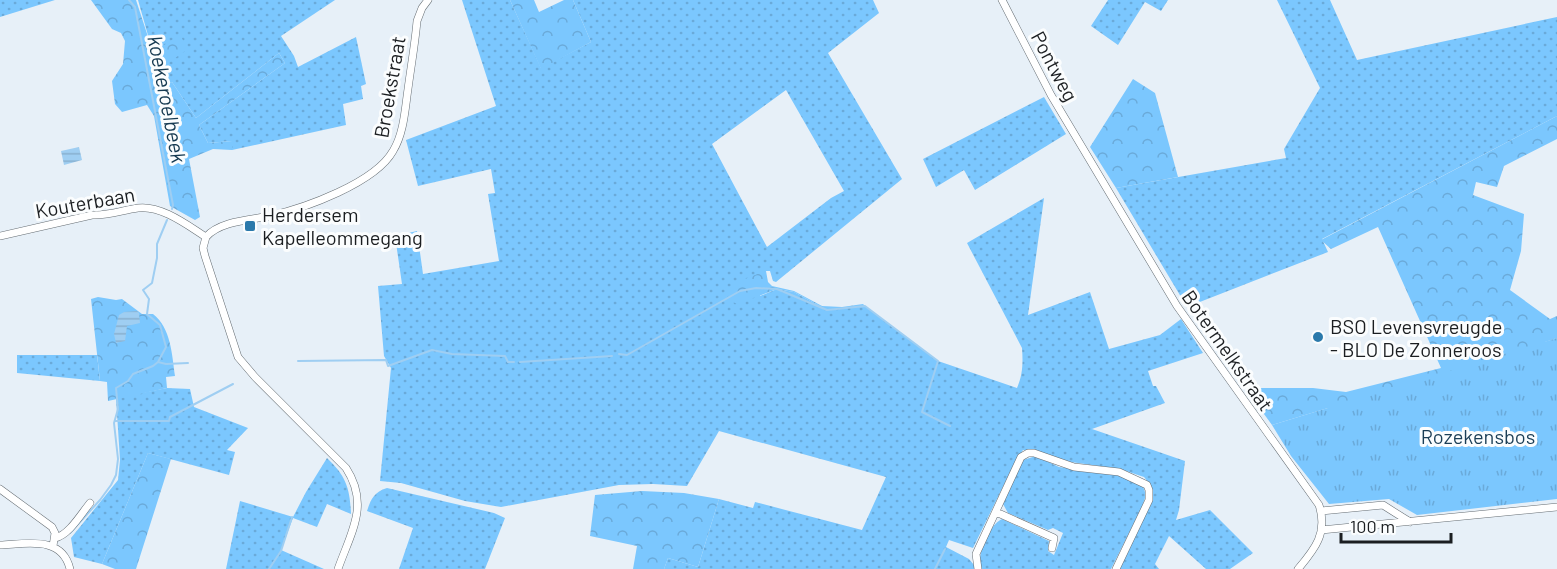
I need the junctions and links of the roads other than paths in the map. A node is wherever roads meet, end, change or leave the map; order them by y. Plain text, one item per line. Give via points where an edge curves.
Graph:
1 (428, 0) edge
2 (1002, 0) edge
3 (1081, 147) joint
4 (0, 236) edge
5 (206, 237) junction
6 (0, 489) edge
7 (90, 503) dead end
8 (1557, 507) edge
9 (1321, 511) junction
10 (996, 512) junction
11 (1410, 522) junction
12 (1321, 530) junction
13 (54, 542) junction
14 (0, 545) edge
15 (1052, 548) dead end
16 (70, 569) edge
17 (338, 569) edge
18 (978, 569) edge
19 (1116, 569) edge
20 (1298, 569) edge

1 - 5 street, Broekstraat via 417,21 401,129 385,163 375,172 314,202 218,228
2 - 3 street, Pontweg
3 - 9 street, Botermelkstraat via 1177,306
4 - 5 street, Kouterbaan via 141,208 158,210
5 - 17 street via 205,256 238,357 346,468 356,486 358,511
6 - 13 street via 52,527
7 - 13 street
8 - 11 street
9 - 11 street via 1383,505
9 - 12 street
10 - 15 street via 1054,538
10 - 18 street via 976,554
10 - 19 street via 1021,457 1028,453 1141,480 1147,484 1149,500
11 - 12 street
12 - 20 street via 1317,545
13 - 14 street
13 - 16 street

